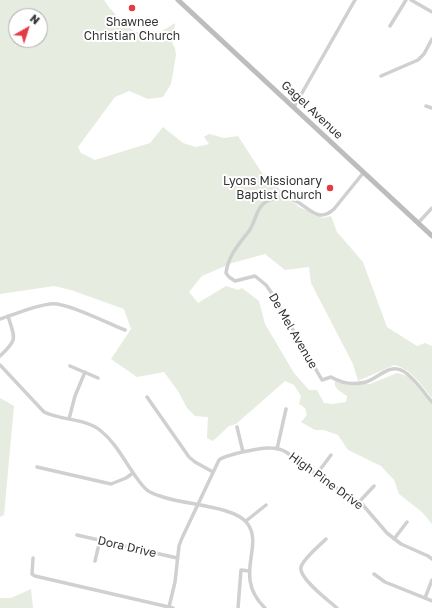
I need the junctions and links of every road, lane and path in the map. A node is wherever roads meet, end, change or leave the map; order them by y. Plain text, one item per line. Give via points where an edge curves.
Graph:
1 (178, 0) edge
2 (355, 0) edge
3 (406, 0) edge
4 (411, 0) edge
5 (432, 12) edge
6 (390, 26) dead end
7 (432, 39) edge
8 (381, 76) dead end
9 (426, 106) dead end
10 (294, 107) junction
11 (432, 108) edge
12 (364, 172) junction
13 (432, 208) edge
14 (418, 223) junction
15 (432, 236) edge
16 (8, 316) junction
17 (0, 319) edge
18 (125, 330) dead end
19 (0, 356) edge
20 (0, 365) edge
21 (70, 366) dead end
22 (85, 372) junction
23 (98, 378) dead end
24 (147, 397) dead end
25 (432, 402) edge
26 (286, 409) dead end
27 (69, 419) junction
28 (237, 427) dead end
29 (277, 449) junction
30 (242, 452) junction
31 (331, 455) dead end
32 (37, 467) dead end
33 (213, 472) junction
34 (133, 473) junction
35 (316, 475) junction
36 (374, 486) dead end
37 (359, 502) junction
38 (197, 505) junction
39 (266, 505) dead end
40 (246, 521) junction
41 (407, 522) dead end
42 (77, 535) dead end
43 (326, 539) dead end
44 (394, 539) junction
45 (100, 540) junction
46 (33, 558) dead end
47 (177, 558) junction
48 (432, 559) edge
49 (95, 562) dead end
50 (249, 571) junction
51 (374, 574) dead end
52 (432, 580) edge
53 (425, 598) junction
54 (432, 601) edge
55 (171, 607) edge
56 (238, 608) edge
57 (265, 608) edge
58 (337, 608) edge

1 - 10 street, Gagel Avenue
2 - 10 street
3 - 6 street
4 - 5 street
7 - 8 street via 418,60
9 - 11 street
10 - 12 street, Gagel Avenue
12 - 14 street, Gagel Avenue
12 - 25 street, De Mel Avenue via 329,213 323,215 317,215 292,198 279,197 264,203 254,224 235,249 226,273 235,281 255,276 266,285 322,380 331,377 345,382 361,383 390,369 399,369 406,373
13 - 14 street
14 - 15 street, Gagel Avenue
16 - 17 street
16 - 18 street via 45,305 58,304
16 - 19 street via 14,339 12,345
20 - 27 street via 41,409 48,414
21 - 22 street
22 - 23 street
22 - 27 street
24 - 33 street via 189,457
26 - 29 street
27 - 34 street via 93,426 103,432
28 - 30 street
29 - 30 street, High Pine Drive
29 - 35 street, High Pine Drive via 286,452
30 - 33 street, High Pine Drive via 222,458
31 - 35 street
32 - 34 street via 111,484
33 - 38 street, High Pine Drive
34 - 38 street via 144,487 158,496
35 - 37 street, High Pine Drive
36 - 37 street
37 - 44 street, High Pine Drive
38 - 40 street via 236,514
38 - 47 street, High Pine Drive via 182,538
39 - 40 street
40 - 50 street via 253,536
41 - 44 street
42 - 45 street, Dora Drive
43 - 58 street via 302,565 301,571 305,579
44 - 48 street, High Pine Drive
45 - 47 street, Dora Drive
45 - 49 street
46 - 55 street via 32,574 35,576
47 - 55 street, High Pine Drive
50 - 56 street via 241,570
50 - 57 street via 254,592
51 - 53 street via 384,582
52 - 53 street
53 - 54 street

